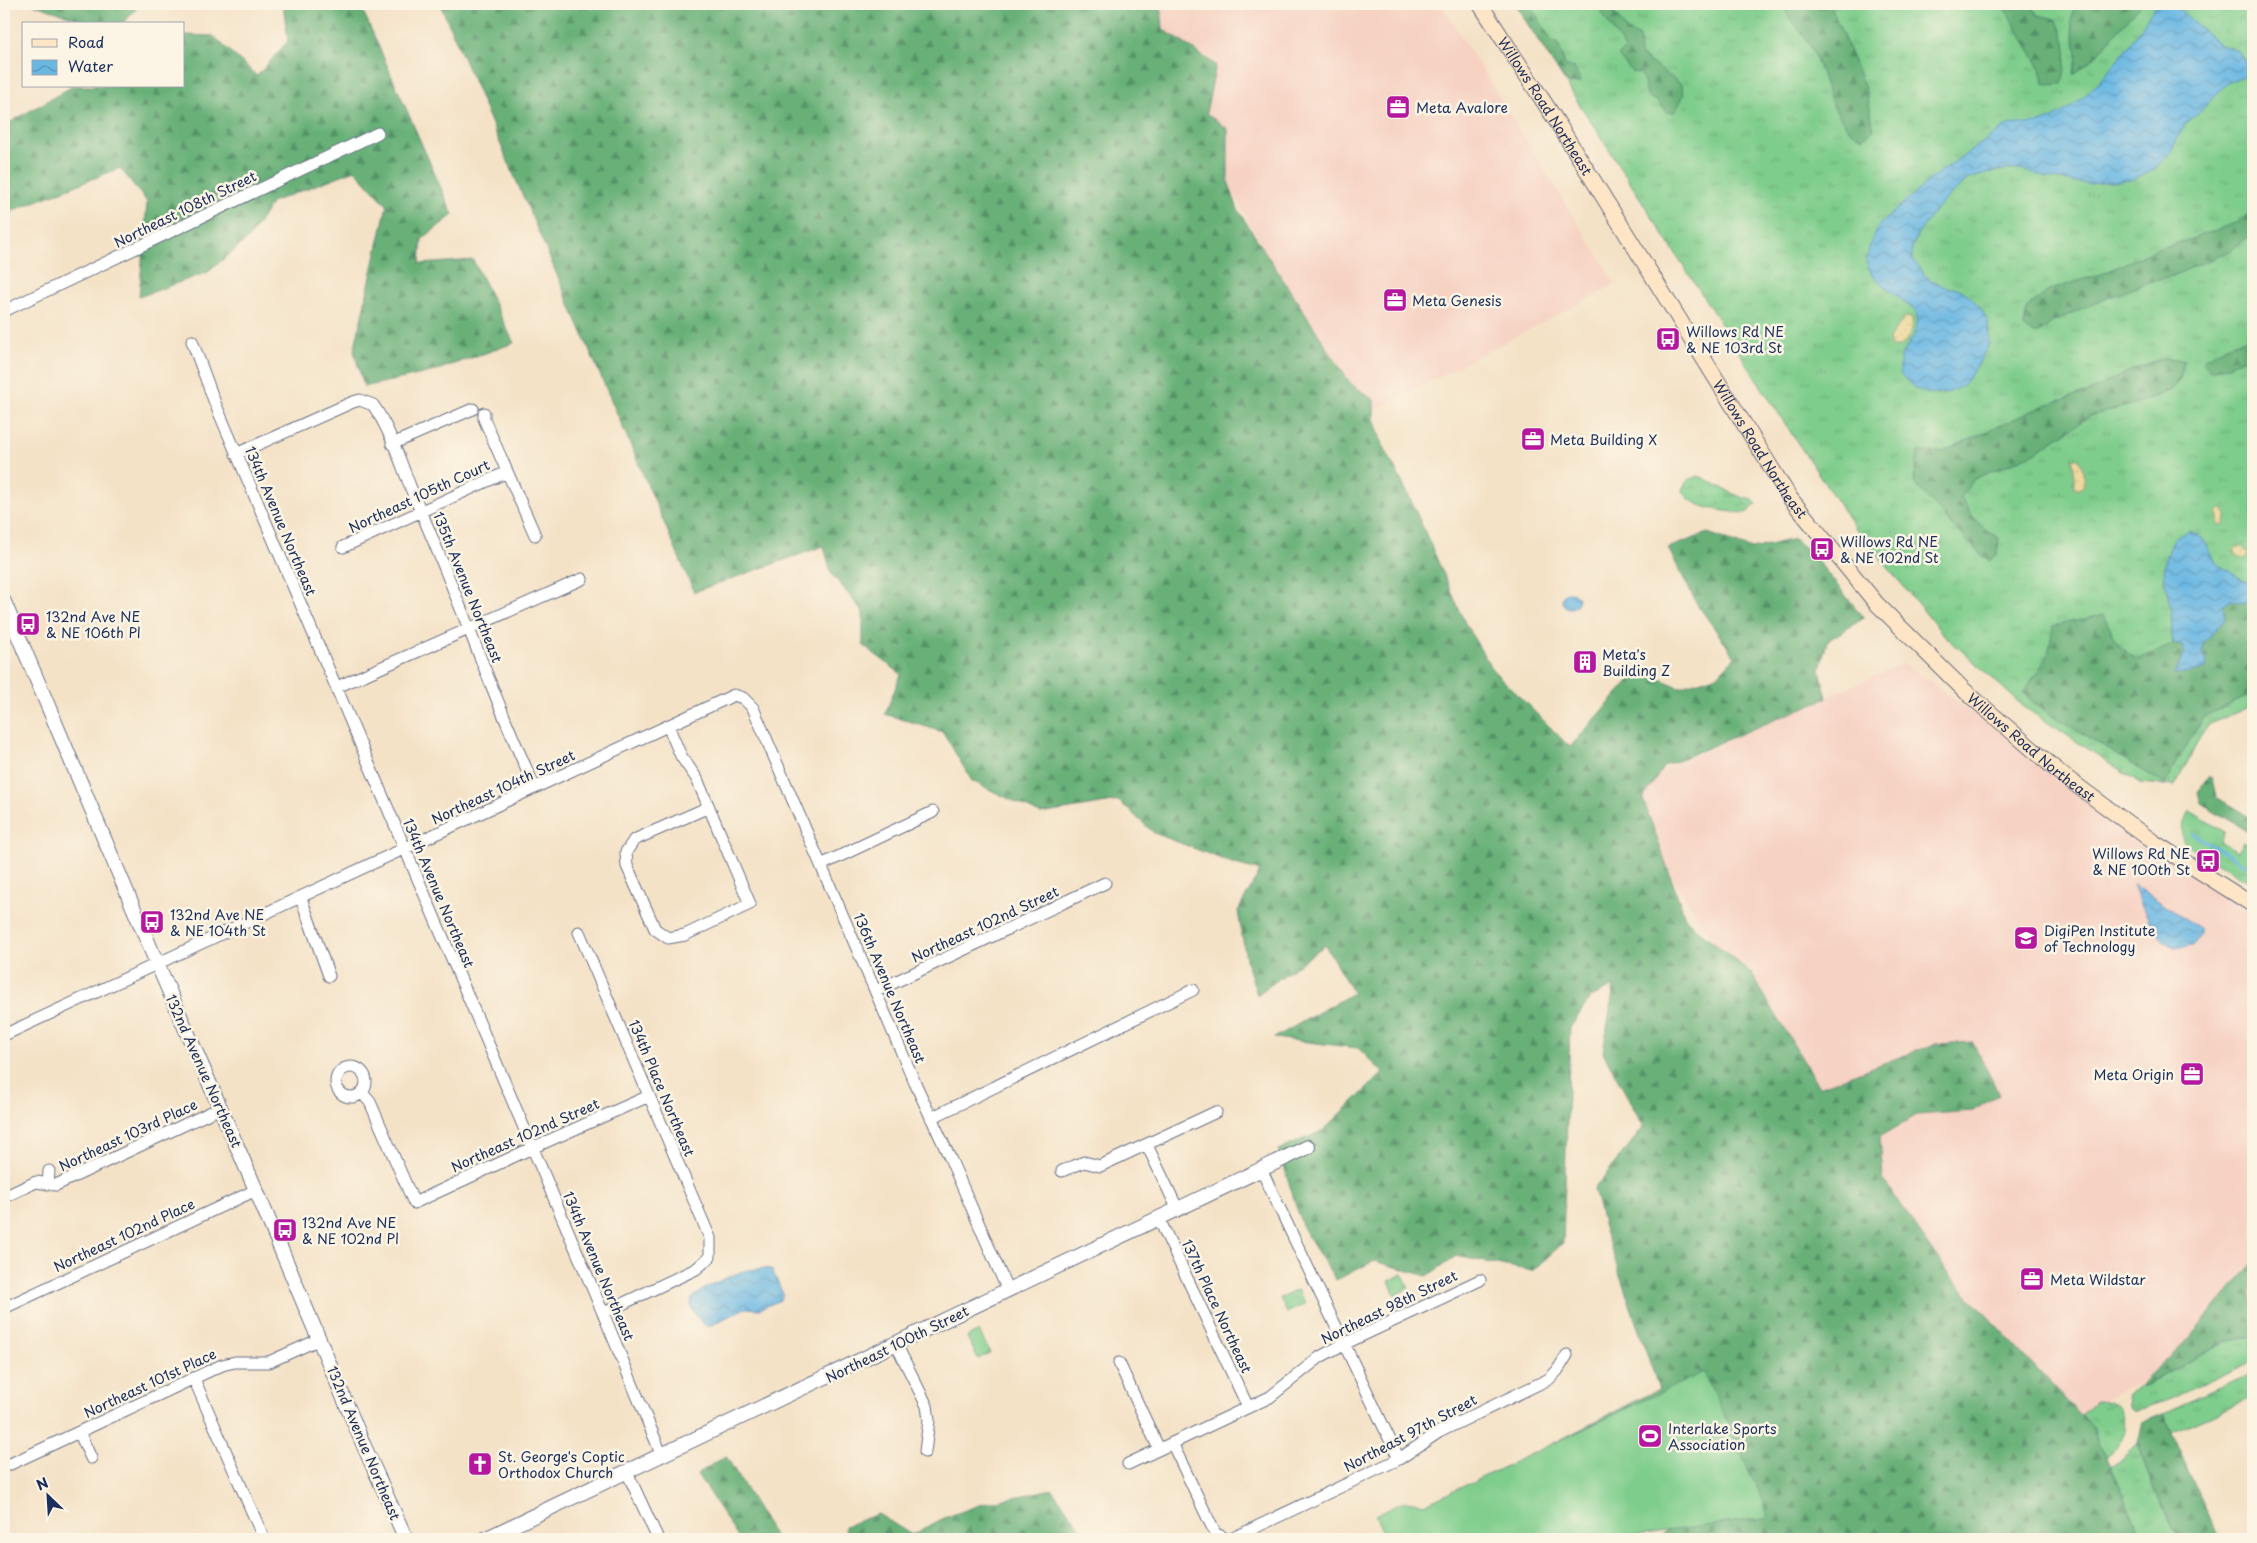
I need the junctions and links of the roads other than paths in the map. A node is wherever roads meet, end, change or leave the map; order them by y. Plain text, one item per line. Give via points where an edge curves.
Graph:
1 (1480, 4) edge
2 (378, 133) dead end
3 (4, 310) edge
4 (192, 341) dead end
5 (473, 409) dead end
6 (484, 413) dead end
7 (392, 444) junction
8 (236, 454) junction
9 (507, 472) junction
10 (421, 512) junction
11 (535, 536) dead end
12 (343, 547) dead end
13 (582, 579) dead end
14 (4, 602) edge
15 (469, 628) junction
16 (336, 687) junction
17 (743, 698) joint
18 (668, 726) junction
19 (535, 788) junction
20 (709, 807) junction
21 (933, 812) dead end
22 (404, 849) junction
23 (821, 865) junction
24 (1106, 883) dead end
25 (301, 898) junction
26 (2253, 904) edge
27 (579, 932) dead end
28 (157, 964) junction
29 (329, 976) dead end
30 (1193, 990) dead end
31 (876, 991) junction
32 (4, 1035) edge
33 (362, 1093) dead end
34 (649, 1096) junction
35 (220, 1108) junction
36 (1216, 1112) dead end
37 (931, 1118) junction
38 (1147, 1145) junction
39 (1308, 1147) dead end
40 (532, 1148) junction
41 (1261, 1170) junction
42 (49, 1171) dead end
43 (1062, 1171) dead end
44 (48, 1184) junction
45 (256, 1190) junction
46 (4, 1197) edge
47 (1178, 1210) junction
48 (1159, 1219) junction
49 (1480, 1280) dead end
50 (1008, 1291) junction
51 (4, 1308) edge
52 (603, 1313) junction
53 (320, 1339) junction
54 (896, 1344) junction
55 (1344, 1344) junction
56 (1568, 1355) dead end
57 (1119, 1363) dead end
58 (194, 1379) junction
59 (1248, 1407) junction
60 (79, 1432) junction
61 (1172, 1443) junction
62 (1159, 1449) junction
63 (924, 1452) dead end
64 (662, 1456) junction
65 (90, 1458) dead end
66 (1399, 1459) junction
67 (1128, 1464) dead end
68 (4, 1467) edge
69 (627, 1472) junction
70 (264, 1539) edge
71 (406, 1539) edge
72 (485, 1539) edge
73 (658, 1539) edge
74 (1226, 1539) edge
75 (1231, 1539) edge

1 - 26 main road, Willows Road Northeast via 1790,498 1876,603 1965,691 2060,773 2155,843
2 - 3 street, Northeast 108th Street
4 - 8 street, 134th Avenue Northeast
5 - 7 street
6 - 9 street
7 - 8 street, 135th Avenue Northeast via 378,412 366,401 352,402
7 - 10 street, 135th Avenue Northeast
8 - 16 street, 134th Avenue Northeast
9 - 10 street, Northeast 105th Court
9 - 11 street
10 - 12 street, Northeast 105th Court
10 - 15 street, 135th Avenue Northeast
13 - 15 street
14 - 28 street, 132nd Avenue Northeast
15 - 16 street
15 - 19 street, 135th Avenue Northeast via 488,682
16 - 22 street, 134th Avenue Northeast
17 - 18 street, Northeast 104th Street via 734,695
17 - 23 street, 136th Avenue Northeast via 753,708
18 - 19 street, Northeast 104th Street
18 - 20 street
19 - 22 street, Northeast 104th Street
20 - 20 street via 750,904 685,935 668,938 655,929 627,866 626,852 634,840
21 - 23 street
22 - 25 street, Northeast 104th Street
22 - 40 street, 134th Avenue Northeast
23 - 31 street, 136th Avenue Northeast
24 - 31 street, Northeast 102nd Street
25 - 28 street, Northeast 104th Street
25 - 29 street
27 - 34 street, 134th Place Northeast
28 - 32 street, Northeast 104th Street
28 - 35 street, 132nd Avenue Northeast
30 - 37 street
31 - 37 street, 136th Avenue Northeast
33 - 40 street, Northeast 102nd Street via 370,1102 414,1203
34 - 40 street, Northeast 102nd Street
34 - 52 street, 134th Place Northeast via 710,1238 710,1257 696,1269
35 - 44 street, Northeast 103rd Place via 56,1185
35 - 45 street, 132nd Avenue Northeast
36 - 38 street
37 - 50 street, 136th Avenue Northeast
38 - 43 street via 1100,1166 1084,1162
38 - 47 street
39 - 41 street, Northeast 100th Street
40 - 52 street, 134th Avenue Northeast
41 - 47 street, Northeast 100th Street
41 - 55 street
42 - 44 street, Northeast 103rd Place
44 - 46 street, Northeast 103rd Place via 36,1182
45 - 51 street, Northeast 102nd Place
45 - 53 street, 132nd Avenue Northeast
47 - 48 street, Northeast 100th Street
48 - 50 street, Northeast 100th Street
48 - 59 street, 137th Place Northeast
49 - 55 street, Northeast 98th Street
50 - 54 street, Northeast 100th Street
52 - 64 street, 134th Avenue Northeast
53 - 58 street, Northeast 101st Place via 269,1362 235,1362
53 - 71 street, 132nd Avenue Northeast
54 - 63 street via 927,1406 929,1420
54 - 64 street, Northeast 100th Street
55 - 59 street, Northeast 98th Street via 1320,1357 1270,1397
55 - 66 street
56 - 66 street, Northeast 97th Street via 1549,1379 1439,1432
57 - 62 street
58 - 60 street, Northeast 101st Place
58 - 70 street
59 - 61 street, Northeast 98th Street
60 - 65 street, Northeast 101st Place
60 - 68 street, Northeast 101st Place
61 - 62 street, Northeast 98th Street
61 - 74 street via 1215,1532
62 - 67 street, Northeast 98th Street
64 - 69 street, Northeast 100th Street
66 - 75 street, Northeast 97th Street
69 - 72 street, Northeast 100th Street
69 - 73 street

